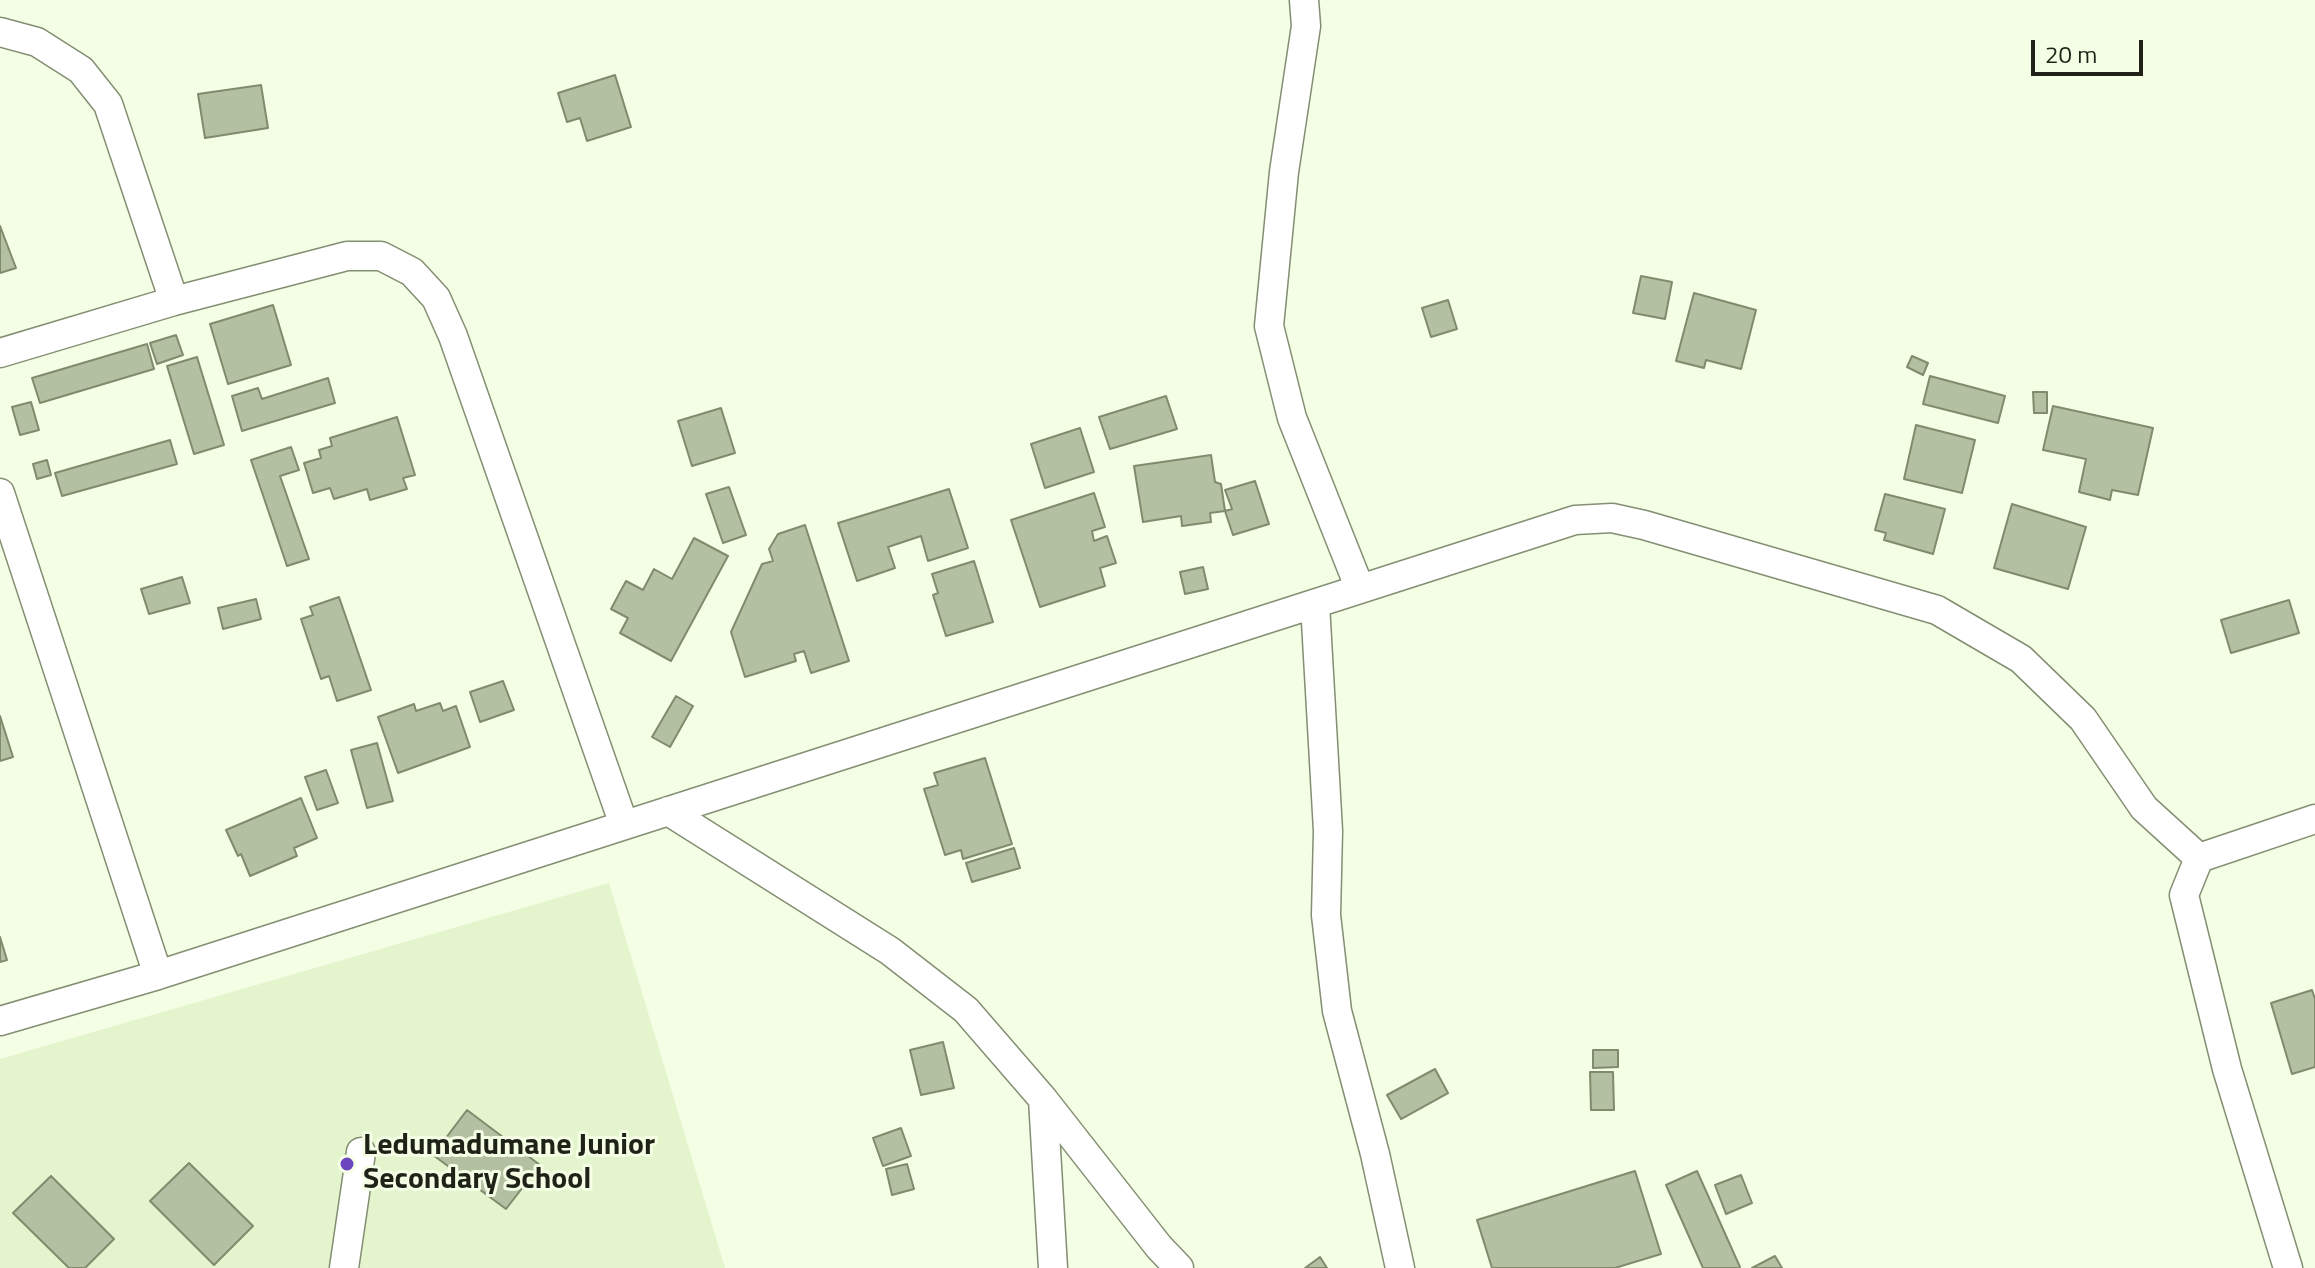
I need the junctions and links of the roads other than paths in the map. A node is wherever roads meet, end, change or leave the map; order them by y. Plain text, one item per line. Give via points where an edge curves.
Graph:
1 (1304, 0) edge
2 (0, 32) edge
3 (174, 301) junction
4 (0, 353) edge
5 (0, 493) edge
6 (1360, 589) junction
7 (1315, 604) junction
8 (668, 811) junction
9 (2315, 819) edge
10 (624, 825) junction
11 (2199, 858) junction
12 (158, 975) junction
13 (0, 1021) edge
14 (1043, 1099) junction
15 (361, 1152) dead end
16 (344, 1268) edge
17 (1053, 1268) edge
18 (1179, 1268) edge
19 (1400, 1268) edge
20 (2288, 1268) edge

1 - 6 street via 1306,26 1269,326 1292,418
2 - 3 street via 37,42 81,70 108,104
3 - 4 street
3 - 10 street via 347,256 381,256 412,272 436,298
5 - 12 street
6 - 7 street
6 - 11 street via 1575,520 1612,518 1937,610 2021,659 2083,719 2144,808
7 - 8 street
7 - 19 street via 1328,831 1326,915 1337,1011
8 - 10 street
8 - 14 street via 890,951 966,1010
9 - 11 street
10 - 12 street
11 - 20 street via 2184,895 2227,1069
12 - 13 street
14 - 17 street
14 - 18 street
15 - 16 street

